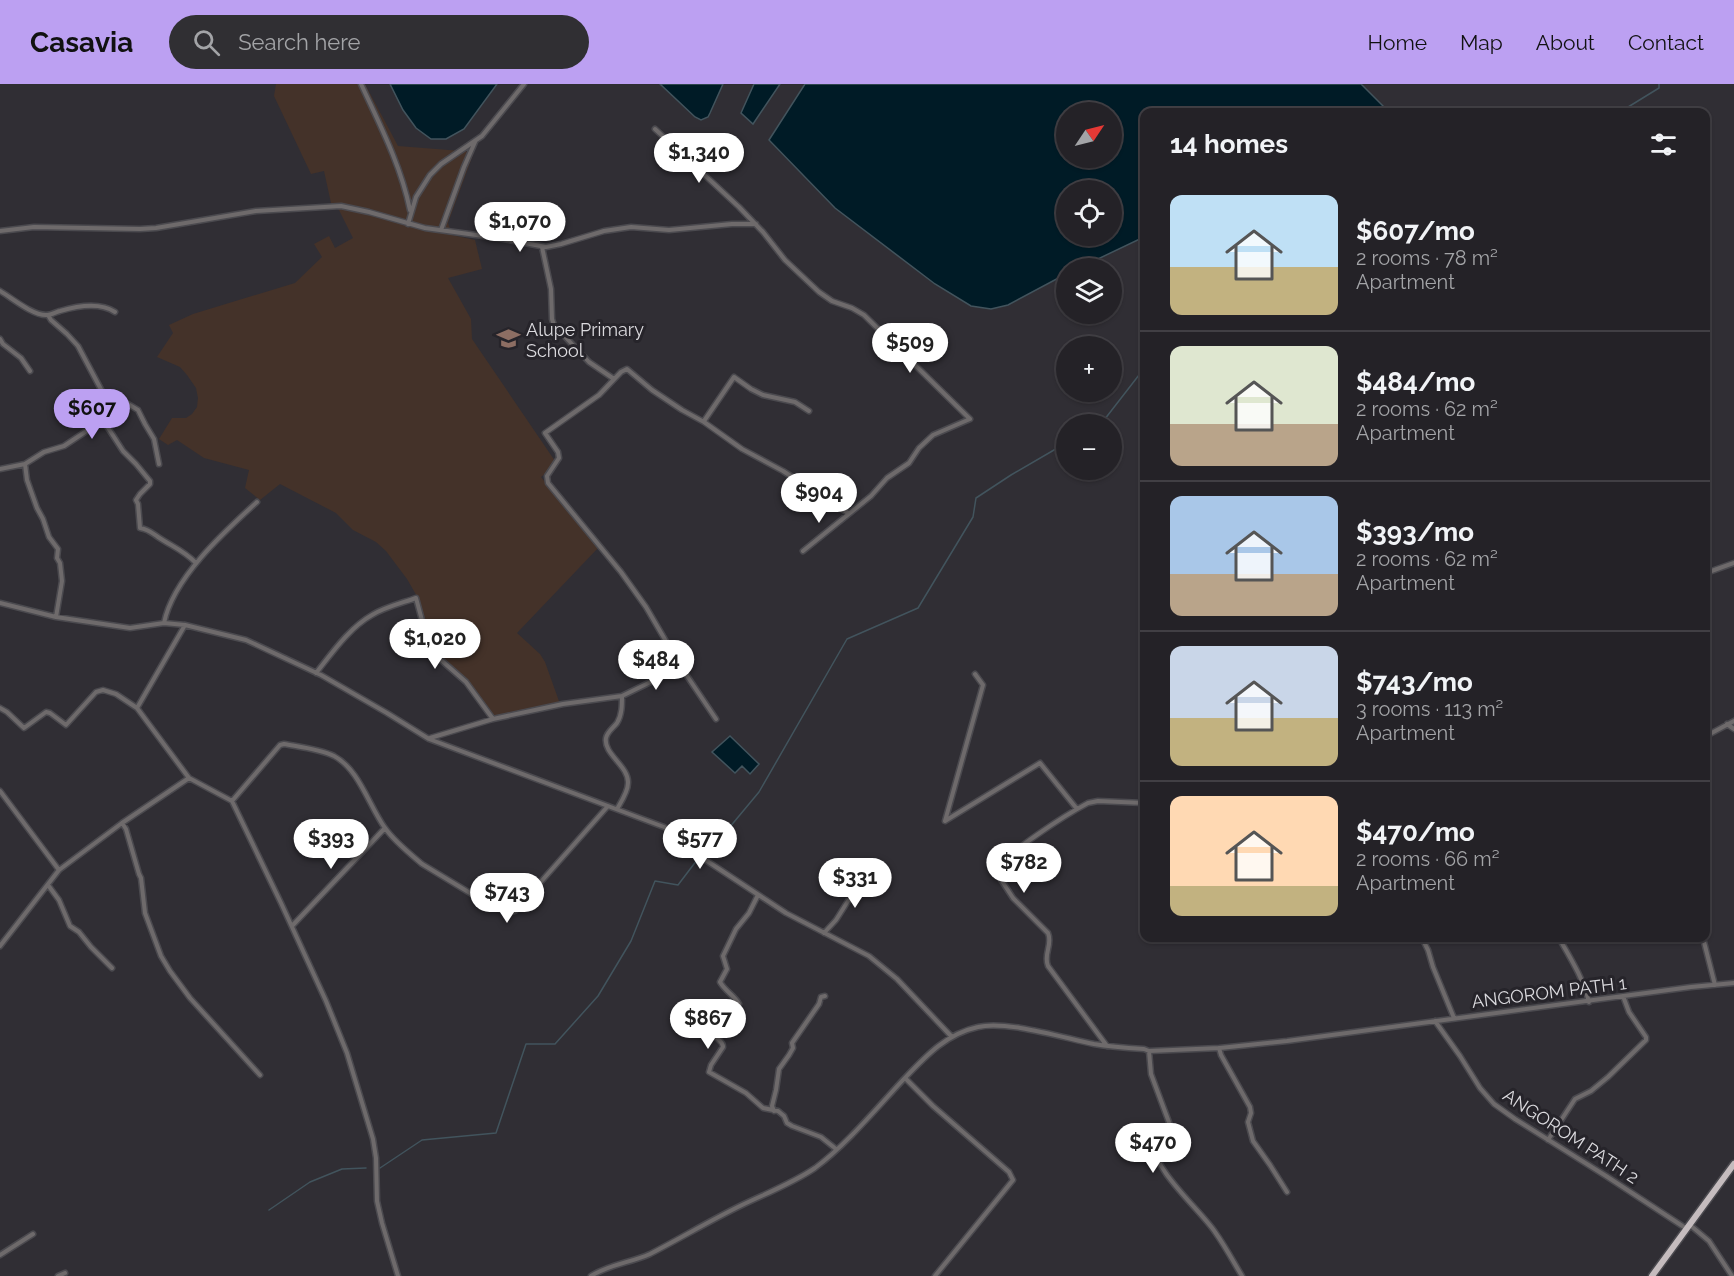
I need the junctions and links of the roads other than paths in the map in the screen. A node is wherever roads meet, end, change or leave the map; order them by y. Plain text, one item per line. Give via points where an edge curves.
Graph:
1 (361, 84) edge
2 (524, 84) edge
3 (655, 129) dead end
4 (475, 142) junction
5 (410, 211) junction
6 (408, 224) junction
7 (756, 224) junction
8 (441, 230) junction
9 (0, 231) edge
10 (542, 247) junction
11 (0, 291) edge
12 (116, 312) dead end
13 (48, 315) junction
14 (0, 339) edge
15 (30, 371) dead end
16 (614, 379) junction
17 (809, 411) dead end
18 (111, 413) junction
19 (103, 420) junction
20 (704, 422) junction
21 (25, 464) junction
22 (159, 464) dead end
23 (0, 469) edge
24 (257, 502) dead end
25 (848, 513) junction
26 (803, 551) dead end
27 (1734, 562) edge
28 (196, 563) junction
29 (1710, 571) edge
30 (0, 603) edge
31 (56, 616) junction
32 (164, 622) junction
33 (185, 625) junction
34 (681, 667) junction
35 (316, 673) junction
36 (975, 674) dead end
37 (622, 696) junction
38 (0, 708) edge
39 (137, 708) junction
40 (493, 719) junction
41 (716, 719) dead end
42 (1734, 721) edge
43 (1727, 724) junction
44 (1734, 729) edge
45 (1710, 734) edge
46 (429, 739) junction
47 (189, 778) junction
48 (0, 791) edge
49 (232, 801) junction
50 (1140, 803) edge
51 (608, 806) junction
52 (617, 809) junction
53 (1077, 809) junction
54 (122, 823) junction
55 (385, 828) junction
56 (59, 870) junction
57 (881, 876) dead end
58 (48, 885) junction
59 (758, 895) junction
60 (292, 926) junction
61 (824, 933) junction
62 (1424, 942) edge
63 (1561, 942) edge
64 (1704, 942) edge
65 (0, 946) edge
66 (112, 968) dead end
67 (1734, 983) edge
68 (1715, 985) junction
69 (825, 996) dead end
70 (1623, 996) junction
71 (1589, 1002) junction
72 (1454, 1018) junction
73 (1435, 1020) junction
74 (952, 1037) junction
75 (1107, 1046) junction
76 (1219, 1048) junction
77 (1149, 1051) junction
78 (260, 1075) dead end
79 (905, 1078) junction
80 (774, 1111) junction
81 (1548, 1140) junction
82 (836, 1149) junction
83 (1734, 1164) edge
84 (1732, 1173) edge
85 (1287, 1192) dead end
86 (1689, 1227) junction
87 (33, 1234) dead end
88 (0, 1255) edge
89 (65, 1273) dead end
90 (58, 1276) edge
91 (398, 1276) edge
92 (591, 1276) edge
93 (935, 1276) edge
94 (1242, 1276) edge
95 (1652, 1276) edge
96 (1732, 1276) edge

1 - 5 street via 404,183
2 - 4 street
3 - 7 street
4 - 5 street via 454,154 430,176
4 - 8 street
5 - 6 street
6 - 8 street
6 - 9 street via 353,208 324,206 256,211 156,228 34,227
7 - 10 street via 669,230 631,226
7 - 25 street via 785,260 819,292 864,315 970,418 933,435 909,463
8 - 10 street
10 - 16 street via 554,325 589,362
11 - 13 street
12 - 13 street via 98,306 75,307
13 - 18 street via 78,346
14 - 15 street
16 - 20 street via 624,369 630,370 666,400
16 - 34 street via 599,395 545,433 559,458 547,479 646,607
17 - 20 street via 795,402 764,395 734,377
18 - 19 street
18 - 22 street via 128,404 138,410 154,438
19 - 21 street via 76,439
19 - 28 street via 123,451 150,481 136,500 140,528 186,552
20 - 25 street
21 - 23 street
21 - 31 street via 37,508 58,549 62,581
24 - 28 street
25 - 26 street
27 - 29 street
28 - 32 street
30 - 31 street
31 - 32 street via 130,628
32 - 33 street
33 - 35 street via 246,640
33 - 39 street
34 - 37 street
34 - 41 street
35 - 40 street via 363,621 416,598 433,653 466,682
35 - 46 street
36 - 53 street via 983,685 945,821 1040,763
37 - 40 street
37 - 52 street via 621,714 605,741 628,781
38 - 39 street via 24,728 46,712 66,725 99,690 116,694
39 - 47 street
40 - 46 street
42 - 43 street
43 - 44 street
43 - 45 street
46 - 51 street
47 - 49 street
47 - 54 street
48 - 56 street
49 - 55 street via 276,748 284,744 326,753 344,763
49 - 60 street
50 - 53 street via 1098,801
51 - 52 street
51 - 55 street via 512,913 480,899 422,864
52 - 59 street via 675,833 704,860
53 - 75 street via 1025,844 996,872 1013,898 1048,933 1048,966
54 - 56 street
54 - 78 street via 141,878 145,913 161,956 190,998
55 - 60 street
56 - 58 street
57 - 61 street via 848,901
58 - 65 street
58 - 66 street via 70,926
59 - 61 street
59 - 80 street via 723,956 727,969 720,982 739,1004 714,1034 723,1047 709,1072 746,1093 763,1108
60 - 91 street via 347,1053 357,1086 373,1139 377,1201
61 - 74 street via 869,956
62 - 72 street
63 - 71 street via 1579,971
64 - 68 street
67 - 68 street, ANGOROM PATH 1
68 - 70 street, ANGOROM PATH 1
69 - 80 street via 804,1023 779,1069
70 - 71 street, ANGOROM PATH 1
70 - 81 street via 1646,1040 1608,1077 1572,1102
71 - 72 street, ANGOROM PATH 1
72 - 73 street, ANGOROM PATH 1
73 - 76 street, ANGOROM PATH 1
73 - 81 street, ANGOROM PATH 2 via 1488,1097
74 - 75 street, ANGOROM PATH 1 via 986,1025
74 - 79 street, ANGOROM PATH 1 via 930,1052
75 - 77 street, ANGOROM PATH 1
76 - 77 street, ANGOROM PATH 1
76 - 85 street via 1250,1107 1248,1122 1253,1141
77 - 94 street via 1151,1074 1170,1125 1155,1145 1155,1153 1168,1177 1215,1232
79 - 82 street, ANGOROM PATH 1
79 - 93 street via 1009,1172 1013,1180
80 - 82 street via 784,1116 787,1123 821,1137
81 - 86 street, ANGOROM PATH 2
82 - 92 street, ANGOROM PATH 1 via 804,1175 651,1253
83 - 84 highway
84 - 86 highway
86 - 95 highway
86 - 96 street, ANGOROM PATH 2 via 1708,1241
87 - 88 street
89 - 90 street

